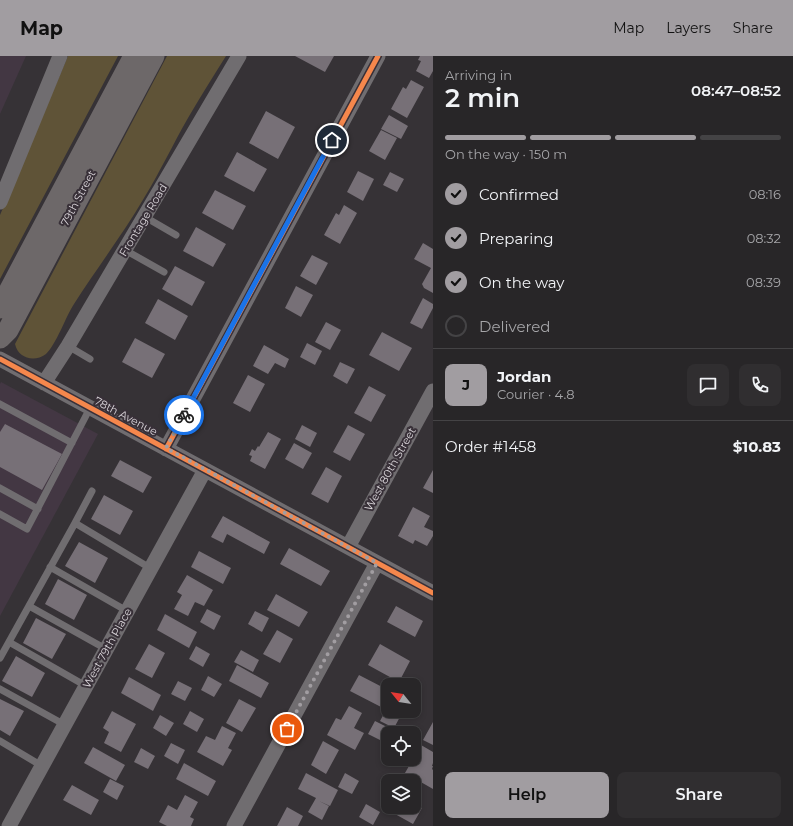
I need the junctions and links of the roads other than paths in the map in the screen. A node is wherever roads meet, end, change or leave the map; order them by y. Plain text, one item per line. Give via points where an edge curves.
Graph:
1 (60, 56) edge
2 (134, 56) edge
3 (154, 56) edge
4 (239, 56) edge
5 (378, 56) edge
6 (0, 202) edge
7 (145, 217) junction
8 (176, 235) dead end
9 (125, 250) junction
10 (164, 272) dead end
11 (0, 308) edge
12 (0, 338) edge
13 (68, 346) junction
14 (0, 359) edge
15 (90, 359) dead end
16 (44, 383) junction
17 (433, 391) edge
18 (1, 407) edge
19 (90, 408) junction
20 (72, 443) junction
21 (166, 448) junction
22 (205, 470) junction
23 (0, 488) edge
24 (92, 491) dead end
25 (38, 509) junction
26 (0, 514) edge
27 (75, 523) junction
28 (348, 547) junction
29 (377, 563) junction
30 (50, 567) junction
31 (150, 568) junction
32 (433, 593) edge
33 (29, 606) junction
34 (127, 611) junction
35 (9, 642) junction
36 (106, 649) junction
37 (0, 658) edge
38 (86, 686) junction
39 (0, 689) edge
40 (65, 725) junction
41 (0, 741) edge
42 (42, 766) junction
43 (9, 826) edge
44 (234, 826) edge

1 - 6 street
2 - 11 main road, 79th Street
3 - 12 main road, 79th Street via 12,323
4 - 7 street, Frontage Road
5 - 21 street
7 - 8 lane
7 - 9 street, Frontage Road
9 - 10 lane
9 - 13 street, Frontage Road
13 - 15 lane
13 - 16 street, Frontage Road
14 - 16 street, 78th Avenue
16 - 19 street, 78th Avenue
17 - 28 street, West 80th Street
18 - 20 lane
19 - 20 lane
19 - 21 street, 78th Avenue
20 - 25 lane
21 - 22 street, 78th Avenue
22 - 28 street, 78th Avenue
22 - 31 street, West 79th Place
23 - 25 lane
24 - 27 lane
25 - 26 lane via 27,529
27 - 30 lane
27 - 31 lane
28 - 29 street, 78th Avenue
29 - 32 street, 78th Avenue
29 - 44 street
30 - 33 lane
30 - 34 lane
31 - 34 street, West 79th Place
33 - 35 lane
33 - 36 lane
34 - 36 street, West 79th Place
35 - 37 lane
35 - 38 lane
36 - 38 street, West 79th Place
38 - 40 street, West 79th Place
39 - 40 lane
40 - 42 street, West 79th Place
41 - 42 lane
42 - 43 street, West 79th Place

